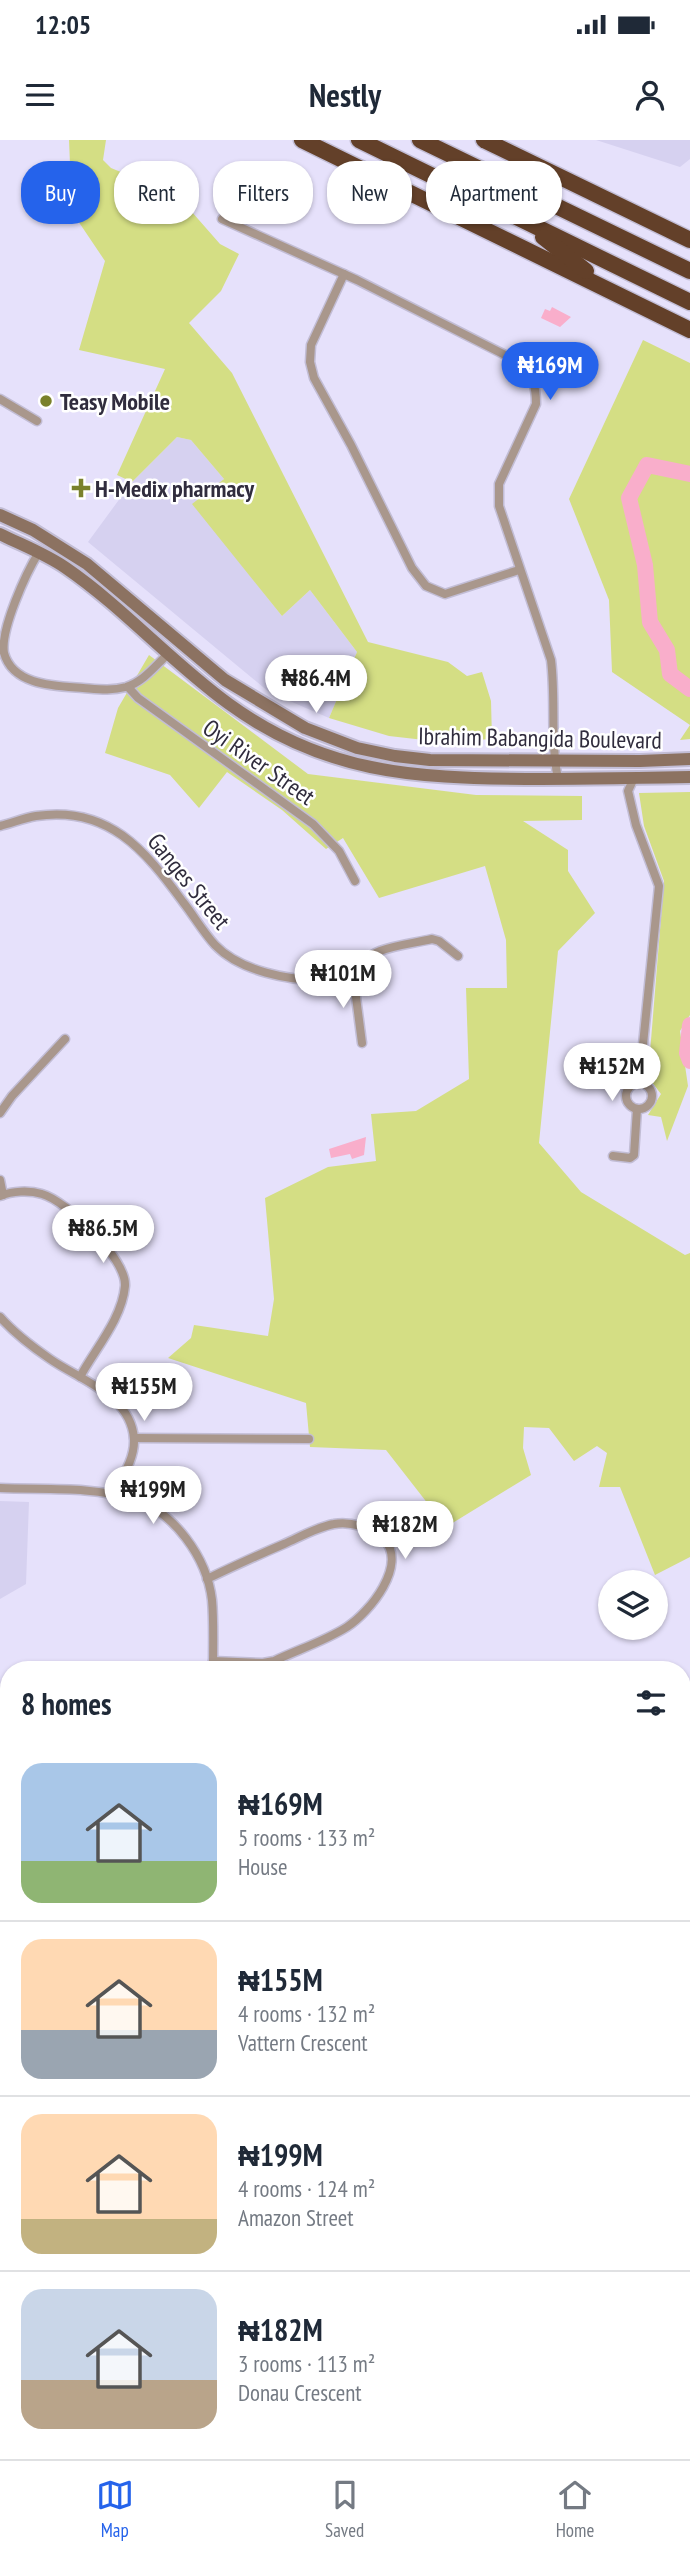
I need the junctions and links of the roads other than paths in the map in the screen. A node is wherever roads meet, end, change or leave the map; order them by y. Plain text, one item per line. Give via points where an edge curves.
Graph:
1 (303, 140) edge
2 (359, 140) edge
3 (420, 140) edge
4 (484, 140) edge
5 (426, 173) edge
6 (233, 224) edge
7 (526, 224) edge
8 (531, 224) edge
9 (661, 226) junction
10 (690, 235) edge
11 (690, 240) edge
12 (690, 271) edge
13 (344, 274) junction
14 (609, 290) junction
15 (690, 302) edge
16 (690, 330) edge
17 (0, 400) edge
18 (37, 421) dead end
19 (0, 516) edge
20 (0, 534) edge
21 (39, 552) junction
22 (519, 570) junction
23 (168, 654) junction
24 (128, 687) junction
25 (690, 759) edge
26 (554, 760) junction
27 (690, 777) edge
28 (634, 778) junction
29 (558, 779) junction
30 (0, 826) edge
31 (355, 881) dead end
32 (458, 956) dead end
33 (352, 974) junction
34 (65, 1039) dead end
35 (362, 1043) dead end
36 (639, 1083) junction
37 (637, 1109) junction
38 (0, 1113) edge
39 (613, 1156) dead end
40 (0, 1180) edge
41 (1, 1195) edge
42 (0, 1317) edge
43 (80, 1377) junction
44 (134, 1438) junction
45 (309, 1439) dead end
46 (0, 1488) edge
47 (113, 1494) junction
48 (206, 1579) junction
49 (213, 1661) edge
50 (274, 1661) edge

1 - 14 highway
2 - 5 highway
3 - 12 highway
4 - 9 highway
6 - 13 street
7 - 14 highway
8 - 15 highway
9 - 10 street
9 - 11 highway
13 - 22 street via 527,369 536,404 498,495
13 - 22 street via 311,345 310,362 314,378 412,568 426,586 445,594
14 - 16 highway
17 - 18 street
19 - 26 street, Ibrahim Babangida Boulevard via 33,530 87,564 225,680 305,728 356,748 395,756
20 - 21 street, Ibrahim Babangida Boulevard
21 - 23 street, Ibrahim Babangida Boulevard via 104,597
21 - 24 street via 10,613 3,644 9,663 26,678 51,685
22 - 26 street via 551,660
23 - 24 street
23 - 29 street, Ibrahim Babangida Boulevard via 253,719 318,752 360,766 427,777
24 - 31 street, Oyi River Street via 313,824 339,851
25 - 26 street, Ibrahim Babangida Boulevard
26 - 29 street
27 - 28 street, Ibrahim Babangida Boulevard
28 - 29 street, Ibrahim Babangida Boulevard
28 - 36 street via 628,791 636,825 659,880
30 - 33 street, Ganges Street via 56,814 101,823 125,835 142,851 216,946 234,959 257,970 301,979
32 - 33 street via 432,939 377,952
33 - 35 street
34 - 38 street
36 - 37 street via 626,1093 629,1105
36 - 37 street via 652,1097
37 - 39 street via 634,1155
40 - 41 street
41 - 43 street via 42,1194 57,1201 121,1267 125,1290 115,1319
42 - 43 street via 14,1333
43 - 44 street via 124,1410
44 - 45 street
44 - 47 street via 131,1462
46 - 47 street
47 - 48 street via 135,1499 166,1518 198,1556
48 - 49 street via 212,1598
48 - 50 street via 336,1523 361,1526 388,1544 391,1569 372,1603 348,1626

